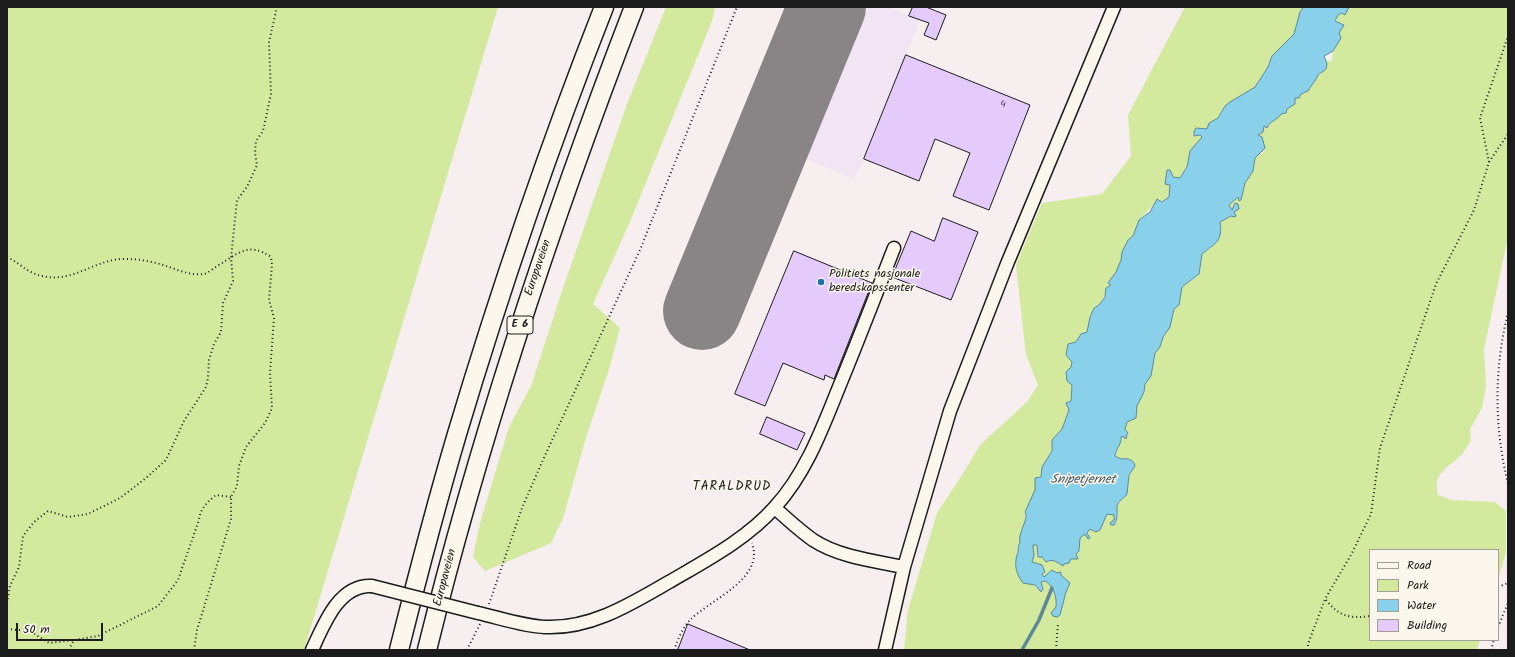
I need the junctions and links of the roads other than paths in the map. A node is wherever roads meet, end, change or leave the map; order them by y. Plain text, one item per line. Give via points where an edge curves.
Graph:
1 (604, 7) edge
2 (634, 7) edge
3 (1114, 7) edge
4 (894, 248) dead end
5 (775, 508) junction
6 (904, 567) junction
7 (312, 650) edge
8 (399, 650) edge
9 (427, 650) edge
10 (885, 650) edge

1 - 8 highway, E 6 via 544,168 484,346 443,482
2 - 9 highway, Europaveien / E 6 via 531,290 458,531
3 - 6 street via 965,370 943,434
4 - 5 street via 809,457
5 - 6 street via 828,548
5 - 7 street, bridge via 746,533 703,562 609,615 579,624 544,627 372,586 357,586 342,598 328,618
6 - 10 street

